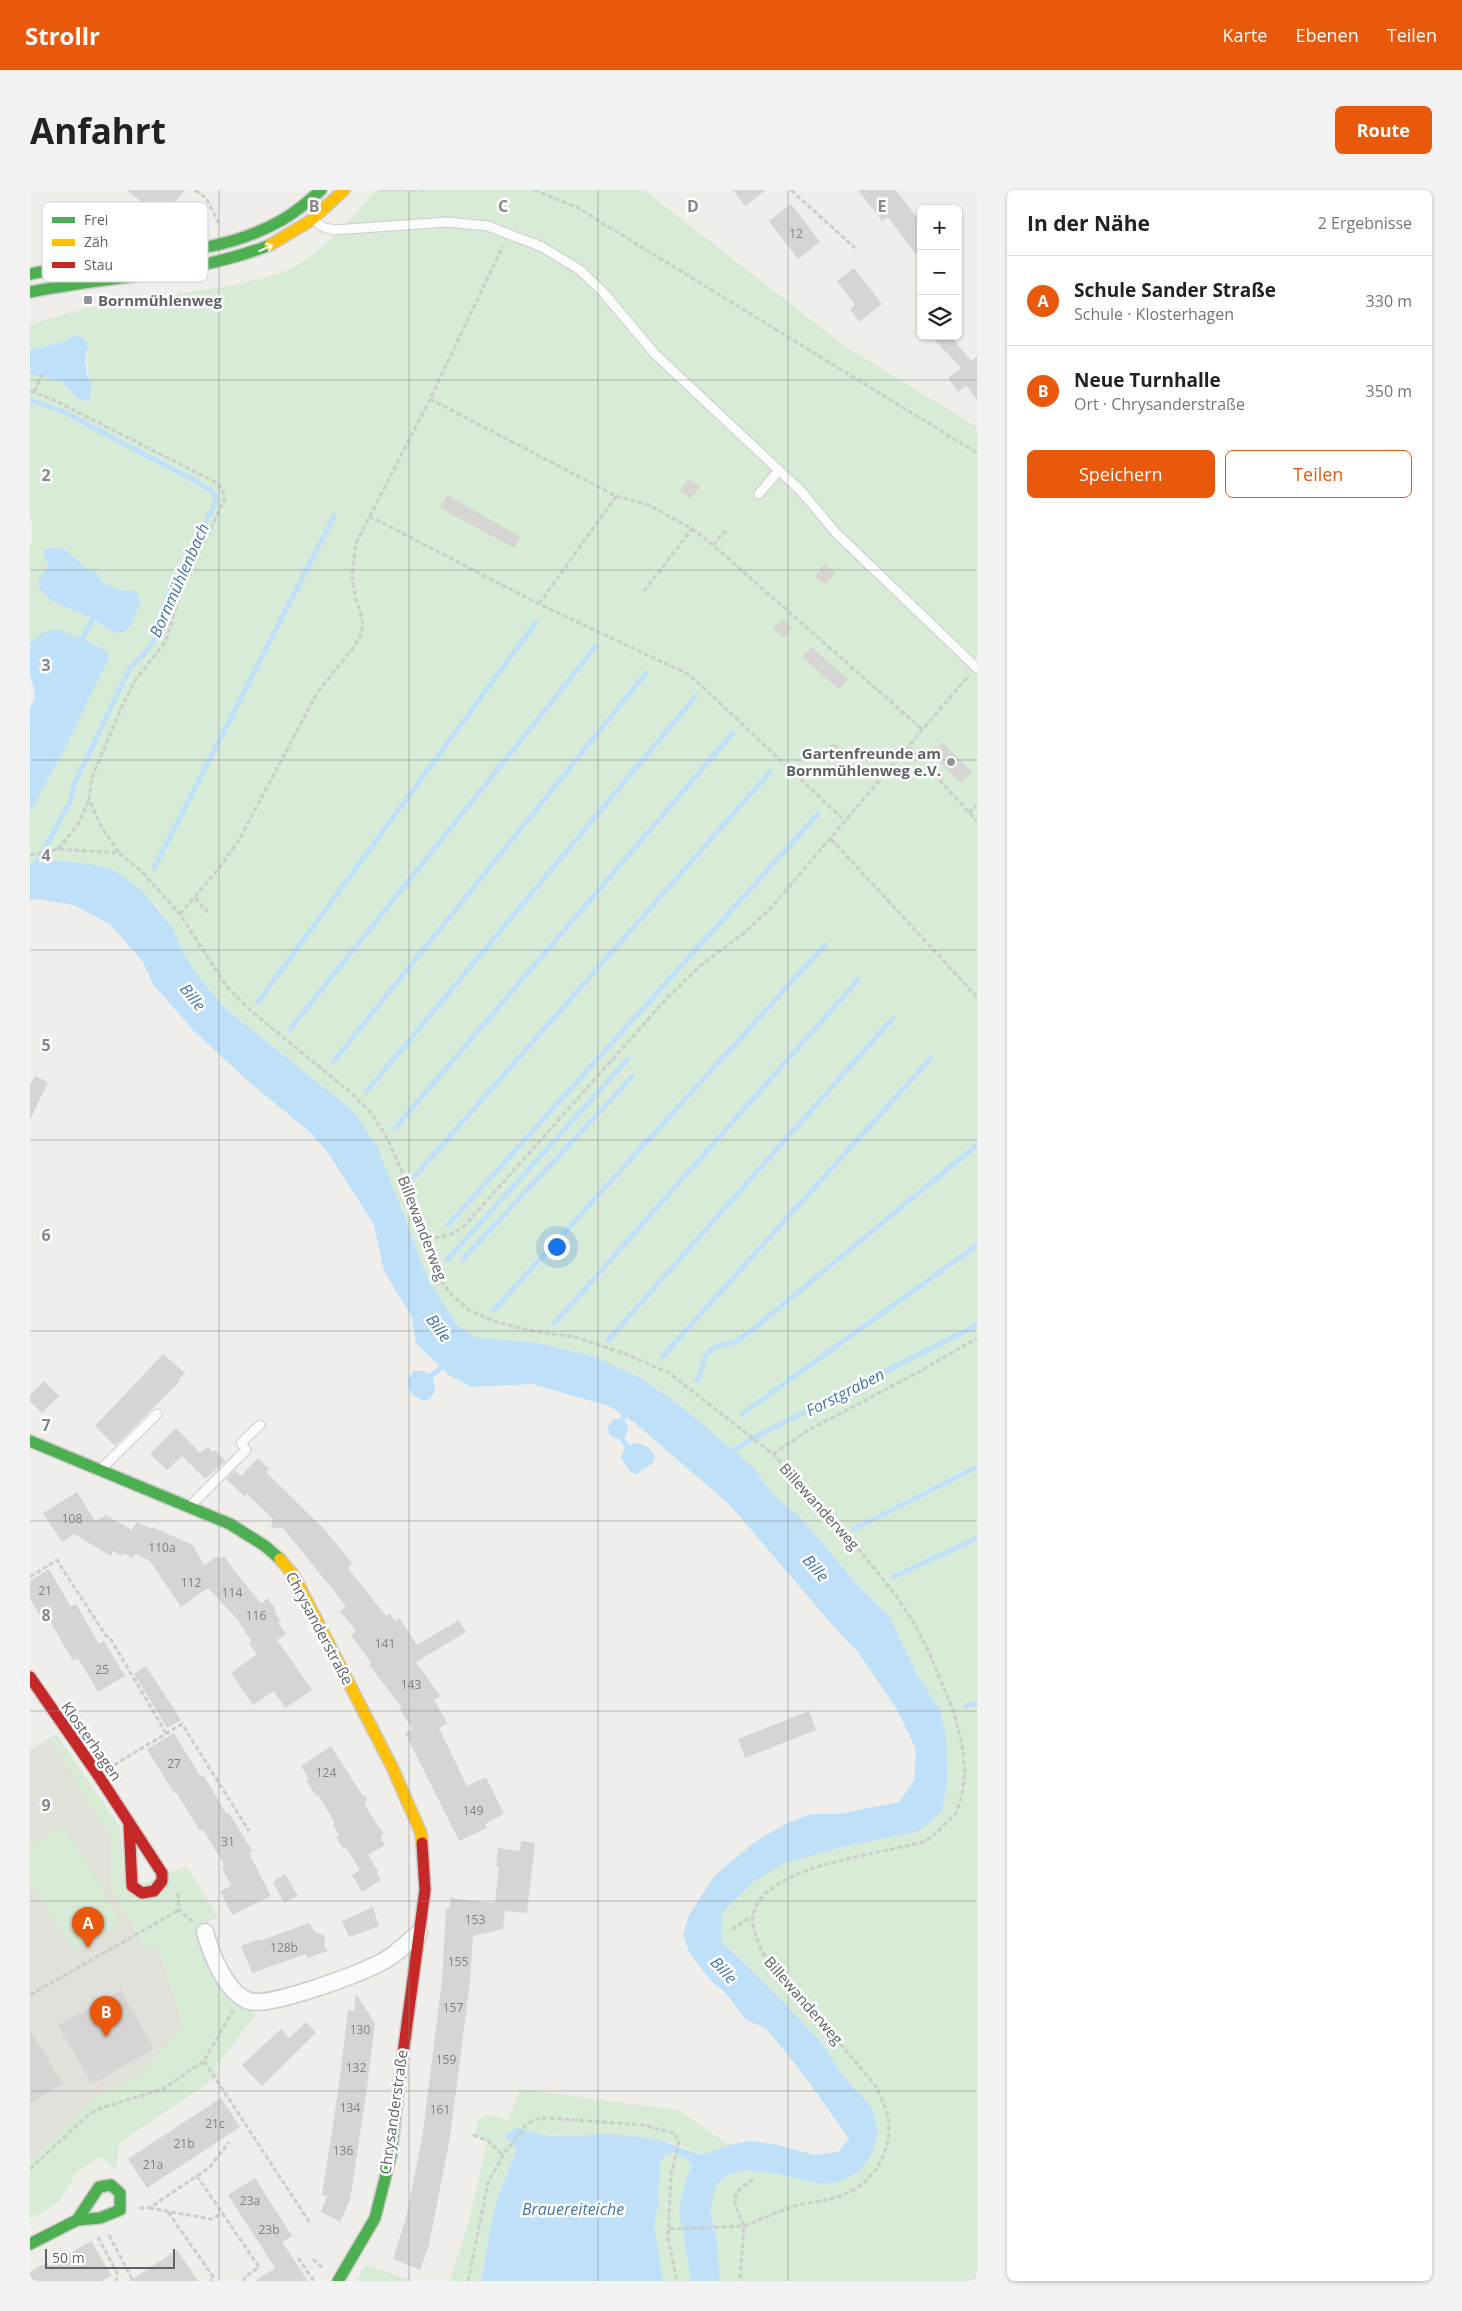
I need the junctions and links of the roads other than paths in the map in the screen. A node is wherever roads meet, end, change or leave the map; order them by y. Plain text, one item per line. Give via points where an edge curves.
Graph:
1 (320, 190) edge
2 (344, 190) edge
3 (313, 220) junction
4 (208, 248) edge
5 (208, 265) edge
6 (78, 282) edge
7 (30, 292) edge
8 (778, 470) junction
9 (759, 494) dead end
10 (977, 668) edge
11 (157, 1414) dead end
12 (260, 1425) dead end
13 (30, 1440) edge
14 (102, 1468) junction
15 (191, 1506) junction
16 (30, 1677) edge
17 (129, 1823) junction
18 (205, 1932) road end
19 (418, 1933) junction
20 (82, 2219) junction
21 (30, 2244) edge
22 (338, 2281) edge

1 - 4 street via 304,206 276,224
2 - 3 street
5 -> 3 street via 266,249
3 - 8 lane via 333,230 447,222 488,226 509,232 548,251 590,279 655,354
7 -> 6 street
8 - 9 lane
8 - 10 lane via 836,532
11 - 14 lane
12 - 15 lane via 241,1443 246,1450
13 - 14 street, Chrysanderstraße
14 - 15 street, Chrysanderstraße
15 - 19 street, Chrysanderstraße via 261,1541 278,1555 294,1576 392,1767 421,1833 426,1873
16 - 17 street, Klosterhagen
17 - 17 street, Klosterhagen via 162,1873 162,1882 154,1891 142,1893 132,1886
18 - 19 street via 211,1954 222,1974 239,1995 260,2003 285,1998 381,1963
19 - 22 street, Chrysanderstraße via 391,2154 375,2218
20 - 20 street via 100,2218 120,2210 120,2193 104,2184 95,2191
20 - 21 street

